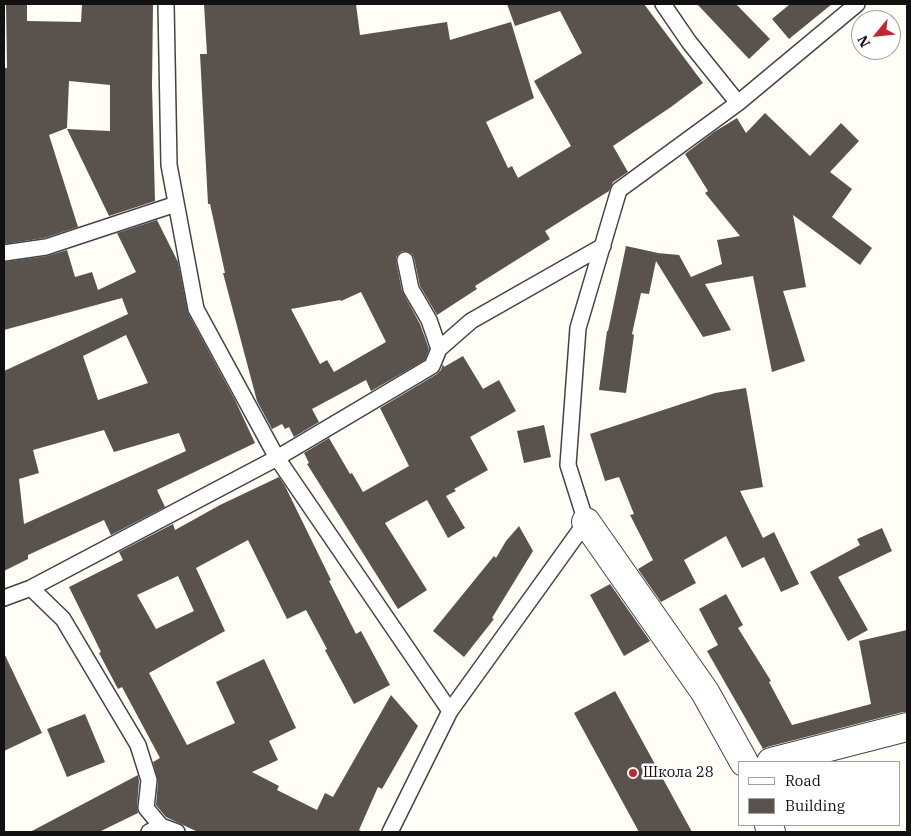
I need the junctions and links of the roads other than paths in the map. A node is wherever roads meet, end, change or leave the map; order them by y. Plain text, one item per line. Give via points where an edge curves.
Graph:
1 (166, 4) edge
2 (663, 4) edge
3 (857, 4) edge
4 (738, 103) junction
5 (176, 204) junction
6 (603, 246) junction
7 (4, 253) edge
8 (405, 260) dead end
9 (439, 349) junction
10 (277, 458) junction
11 (586, 522) junction
12 (31, 588) junction
13 (4, 598) edge
14 (450, 712) junction
15 (907, 727) edge
16 (743, 761) edge
17 (775, 761) edge
18 (155, 829) edge
19 (177, 832) edge
20 (390, 832) edge

1 - 5 lane via 169,165
2 - 4 lane
3 - 4 lane
4 - 6 lane via 619,190
5 - 7 lane via 46,247
5 - 10 lane via 196,309
6 - 9 lane via 471,321
6 - 11 lane via 578,328 568,465
8 - 9 lane via 410,289 429,320
9 - 10 lane via 432,366
10 - 12 lane
10 - 14 lane
11 - 14 lane
11 - 16 street via 705,692
12 - 13 lane
12 - 18 lane via 63,619 138,744 149,780 146,808
14 - 20 lane
15 - 17 street
18 - 19 lane

